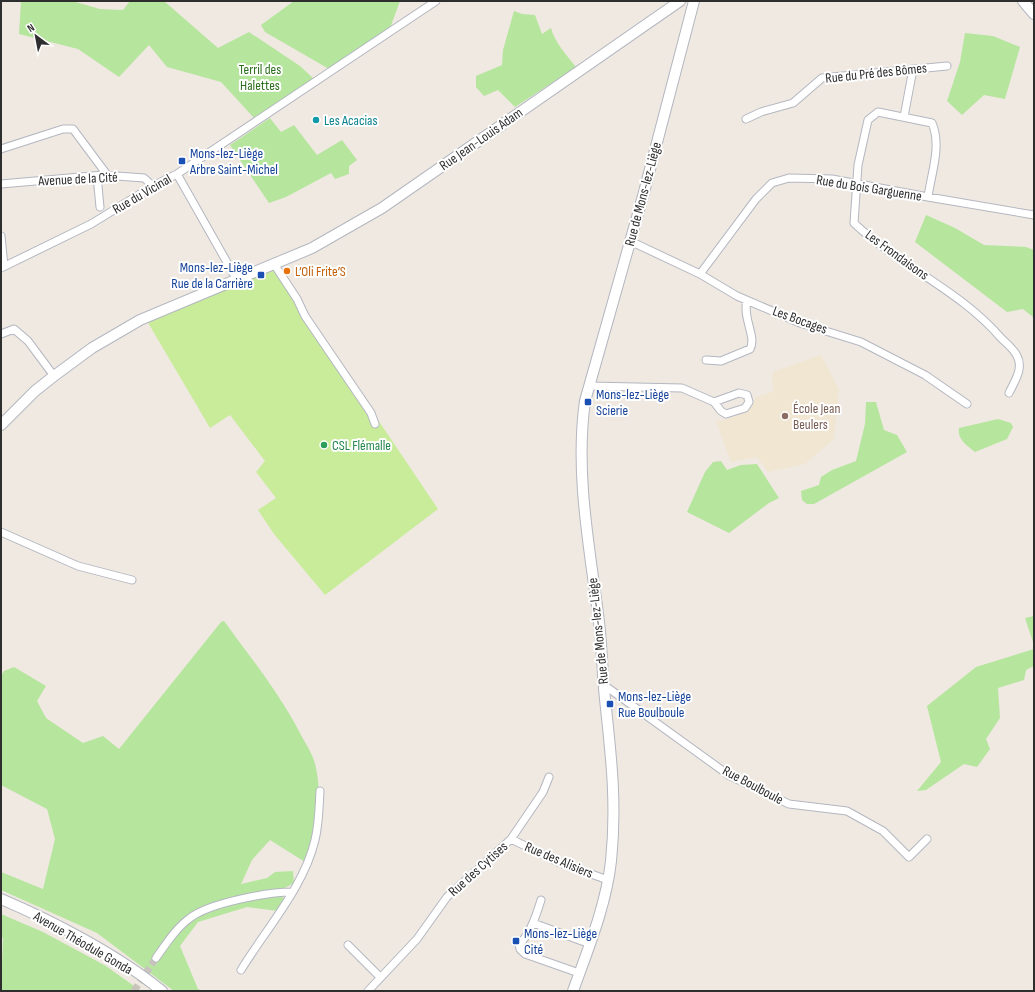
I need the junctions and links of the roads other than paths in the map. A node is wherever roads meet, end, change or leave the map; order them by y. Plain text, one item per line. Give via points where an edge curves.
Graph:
1 (436, 1) edge
2 (680, 1) edge
3 (694, 1) edge
4 (1023, 1) edge
5 (1034, 14) edge
6 (947, 66) dead end
7 (913, 69) junction
8 (904, 118) junction
9 (746, 119) dead end
10 (1, 149) edge
11 (176, 174) junction
12 (98, 176) junction
13 (108, 176) junction
14 (1, 184) edge
15 (856, 184) junction
16 (153, 186) junction
17 (928, 198) junction
18 (100, 207) dead end
19 (1034, 215) edge
20 (1, 236) edge
21 (630, 241) junction
22 (274, 264) junction
23 (3, 267) edge
24 (700, 274) junction
25 (237, 280) junction
26 (748, 300) junction
27 (1, 334) edge
28 (706, 360) dead end
29 (54, 376) junction
30 (589, 386) junction
31 (1009, 393) dead end
32 (714, 402) junction
33 (968, 404) dead end
34 (375, 424) dead end
35 (1, 425) edge
36 (1, 532) edge
37 (132, 580) dead end
38 (604, 685) junction
39 (549, 777) dead end
40 (320, 791) dead end
41 (511, 839) junction
42 (927, 839) dead end
43 (608, 880) junction
44 (292, 892) junction
45 (1, 899) edge
46 (541, 900) dead end
47 (533, 923) junction
48 (590, 944) junction
49 (348, 945) dead end
50 (156, 958) tunnel mouth
51 (241, 970) dead end
52 (579, 973) junction
53 (380, 977) junction
54 (162, 991) edge
55 (368, 991) edge
56 (573, 991) edge

1 - 11 street, Rue du Vicinal
2 - 22 street, Rue Jean-Louis Adam via 382,208 312,248
3 - 21 street, Rue de Mons-lez-Liège
4 - 5 street
6 - 7 street, Rue du Pré des Bômes
7 - 8 street
7 - 9 street, Rue du Pré des Bômes via 822,78 793,103
8 - 15 street, Les Frondaisons via 878,112 868,120
8 - 17 street, Les Frondaisons via 932,124 936,134
10 - 13 street via 63,129 73,129
11 - 16 street, Rue du Vicinal
11 - 25 street
12 - 13 street, Avenue de la Cité
12 - 14 street, Avenue de la Cité
12 - 18 street, Rue du Vicinal
13 - 16 street, Avenue de la Cité via 144,178
15 - 17 street, Rue du Bois Garguenne
15 - 24 street, Rue du Bois Garguenne via 832,179 789,178 772,183 756,199
15 - 31 street, Les Frondaisons via 854,223 887,250 964,303 995,331 1018,357 1019,373
16 - 23 street, Rue du Vicinal via 91,224
17 - 19 street, Rue du Bois Garguenne
20 - 23 street
21 - 24 street, Les Bocages
21 - 30 street, Rue de Mons-lez-Liège
22 - 25 street, Rue Jean-Louis Adam
22 - 34 street via 305,316 371,413
24 - 26 street, Les Bocages
25 - 29 street, Rue Jean-Louis Adam via 140,320 92,348
26 - 28 street via 746,318 753,342 750,349 721,361
26 - 33 street, Les Bocages via 800,323 861,342 925,375
27 - 29 street via 14,329 28,341
29 - 35 street, Rue Jean-Louis Adam
30 - 32 street via 682,388
30 - 38 street, Rue de Mons-lez-Liège via 584,401 580,433 582,480
32 - 32 street via 742,393 747,395 749,402 745,408 728,414 721,411
36 - 37 street via 78,566
38 - 42 street, Rue Boulboule via 736,778 789,804 847,811 883,831 909,857
38 - 43 street, Rue de Mons-lez-Liège via 614,785
39 - 41 street, Rue des Cytises via 543,792
40 - 44 street via 315,841
41 - 43 street, Rue des Alisiers via 560,863
41 - 53 street, Rue des Cytises via 446,897 417,939
43 - 48 street, Rue de Mons-lez-Liège
44 - 50 street via 274,892 202,911 191,917 174,934
44 - 51 street
45 - 54 street, Avenue Théodule Gonda via 58,926 117,960
46 - 47 street
47 - 48 street
47 - 52 street via 520,945 520,950
48 - 52 street, Rue de Mons-lez-Liège
49 - 53 street
52 - 56 street, Rue de Mons-lez-Liège
53 - 55 street, Rue des Cytises

